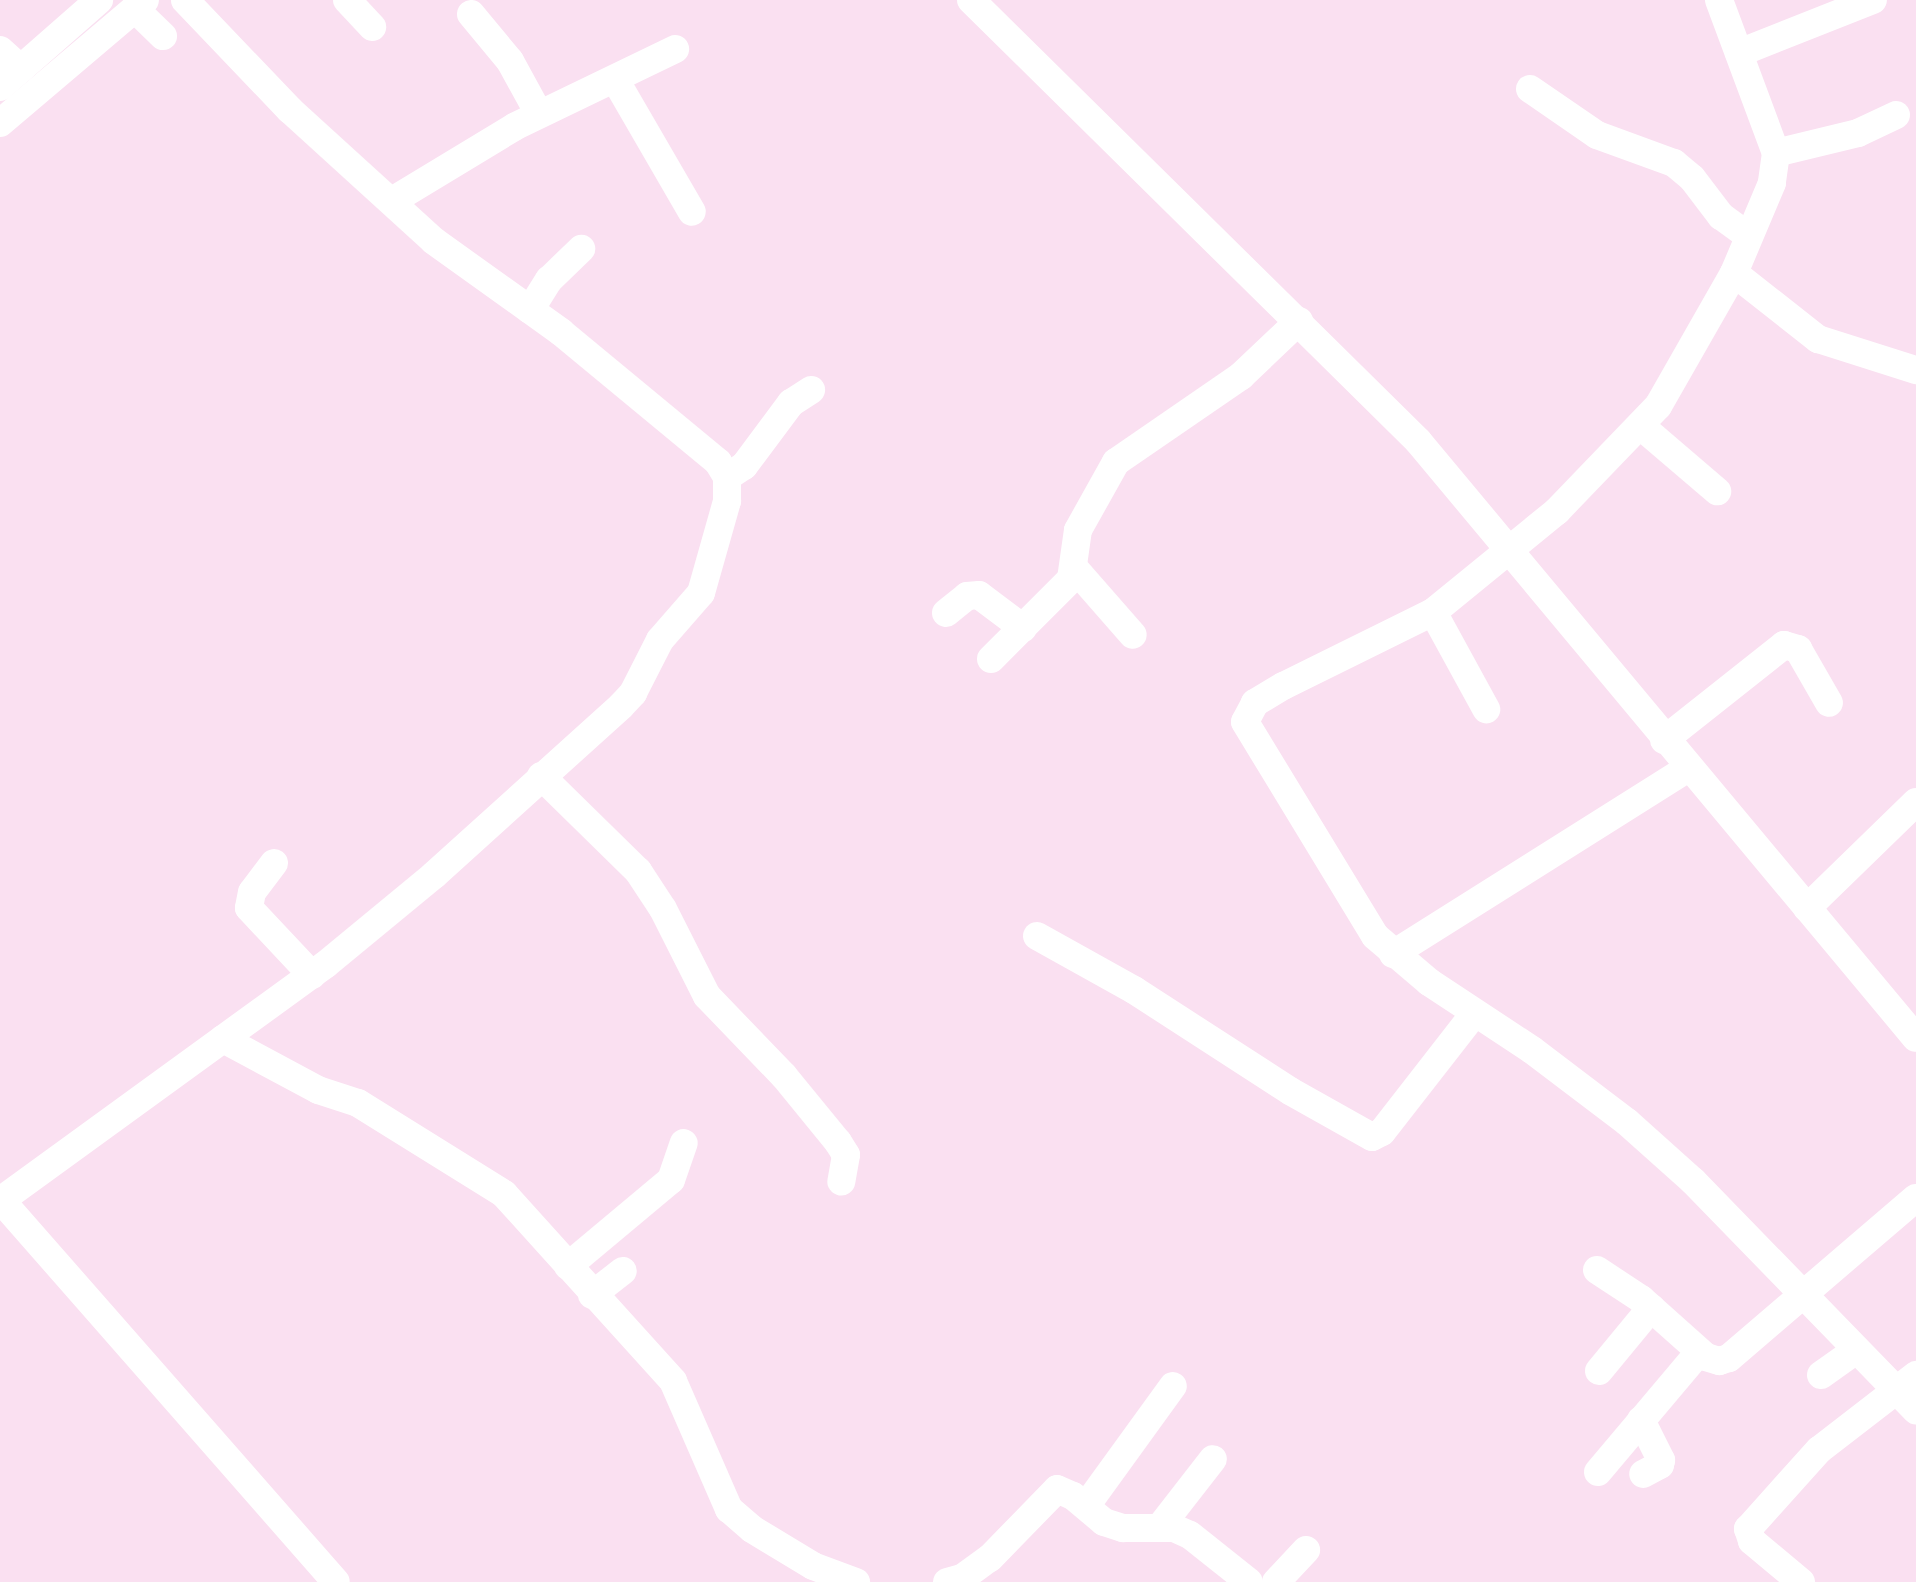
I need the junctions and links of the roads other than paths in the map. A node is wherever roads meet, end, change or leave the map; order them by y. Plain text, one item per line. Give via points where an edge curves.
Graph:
1 (100, 0) edge
2 (185, 0) edge
3 (347, 0) edge
4 (971, 0) edge
5 (1719, 0) edge
6 (1873, 0) edge
7 (140, 5) edge
8 (471, 14) dead end
9 (372, 27) dead end
10 (163, 36) dead end
11 (676, 49) dead end
12 (0, 50) edge
13 (1739, 53) junction
14 (10, 78) edge
15 (615, 81) junction
16 (1530, 89) dead end
17 (539, 114) junction
18 (1896, 115) dead end
19 (0, 123) edge
20 (1776, 153) junction
21 (392, 201) junction
22 (692, 212) dead end
23 (1749, 236) junction
24 (581, 249) dead end
25 (1734, 273) junction
26 (530, 310) junction
27 (1299, 321) junction
28 (1916, 370) edge
29 (811, 390) dead end
30 (1642, 426) junction
31 (727, 477) junction
32 (1717, 491) dead end
33 (1507, 550) junction
34 (1076, 570) junction
35 (1433, 611) junction
36 (946, 613) dead end
37 (1023, 628) junction
38 (1133, 635) dead end
39 (991, 659) dead end
40 (1829, 703) dead end
41 (1486, 709) dead end
42 (1664, 740) junction
43 (1688, 768) junction
44 (541, 776) junction
45 (1916, 802) edge
46 (274, 863) dead end
47 (1807, 908) junction
48 (1037, 936) dead end
49 (1393, 954) junction
50 (312, 975) junction
51 (1474, 1014) junction
52 (1915, 1036) edge
53 (223, 1039) junction
54 (684, 1143) dead end
55 (841, 1182) dead end
56 (1916, 1198) edge
57 (0, 1200) edge
58 (568, 1266) junction
59 (1597, 1270) dead end
60 (623, 1271) dead end
61 (1804, 1294) junction
62 (592, 1295) junction
63 (1651, 1308) junction
64 (1856, 1350) junction
65 (1699, 1352) junction
66 (1599, 1371) dead end
67 (1821, 1375) dead end
68 (1173, 1386) dead end
69 (1910, 1392) edge
70 (1642, 1420) junction
71 (1213, 1459) dead end
72 (1598, 1472) dead end
73 (1643, 1474) dead end
74 (1086, 1506) junction
75 (1160, 1527) junction
76 (1306, 1550) dead end
77 (336, 1582) edge
78 (856, 1582) edge
79 (947, 1582) edge
80 (1249, 1582) edge
81 (1276, 1582) edge
82 (1801, 1582) edge

1 - 14 street
2 - 21 street via 290,110
3 - 9 street
4 - 27 street
5 - 13 street
6 - 13 street
7 - 10 street
7 - 19 street
8 - 17 street via 510,61
11 - 15 street
12 - 14 street
13 - 20 street
15 - 17 street
15 - 22 street
16 - 23 street via 1597,135 1674,163 1692,178 1721,216
17 - 21 street
18 - 20 street via 1848,136
20 - 23 street via 1772,183
21 - 26 street via 467,267
23 - 25 street
24 - 26 street via 549,280
25 - 28 street via 1818,339
25 - 30 street via 1681,370
26 - 31 street via 709,455
27 - 33 street via 1418,441
27 - 34 street via 1241,376 1116,462 1078,530
29 - 31 street via 791,403 744,466
30 - 32 street
30 - 33 street via 1556,511
31 - 44 street via 715,553 701,593 660,640 633,693
33 - 35 street
33 - 42 street
34 - 37 street via 1065,589
34 - 38 street
35 - 41 street
35 - 49 street via 1283,686 1255,703 1245,722 1361,918
36 - 37 street via 967,596 979,595
37 - 39 street
40 - 42 street via 1798,649 1787,644
42 - 43 street
43 - 47 street
43 - 49 street
44 - 50 street via 434,875
44 - 55 street via 638,871 663,909 707,996 784,1076 838,1142 846,1155
45 - 47 street
46 - 50 street via 252,892 249,908
47 - 52 street
48 - 51 street via 1134,990 1312,1105 1372,1137 1382,1132
49 - 51 street
50 - 53 street
51 - 61 street via 1532,1050 1627,1122 1693,1181
53 - 57 street
53 - 58 street via 318,1090 358,1103 505,1194
54 - 58 street via 671,1180
56 - 61 street
57 - 77 street
58 - 62 street
59 - 63 street
60 - 62 street
61 - 64 street
61 - 65 street via 1729,1358 1719,1361
62 - 78 street via 673,1381 729,1509 752,1529 813,1566
63 - 65 street
63 - 66 street
64 - 67 street
64 - 69 street
65 - 70 street
68 - 74 street
69 - 82 street via 1819,1450 1748,1529 1752,1541
70 - 72 street
70 - 73 street via 1661,1460
71 - 75 street
74 - 75 street via 1104,1522 1123,1528
74 - 79 street via 1064,1490 1051,1492 990,1558 962,1578
75 - 80 street via 1190,1535
76 - 81 street

